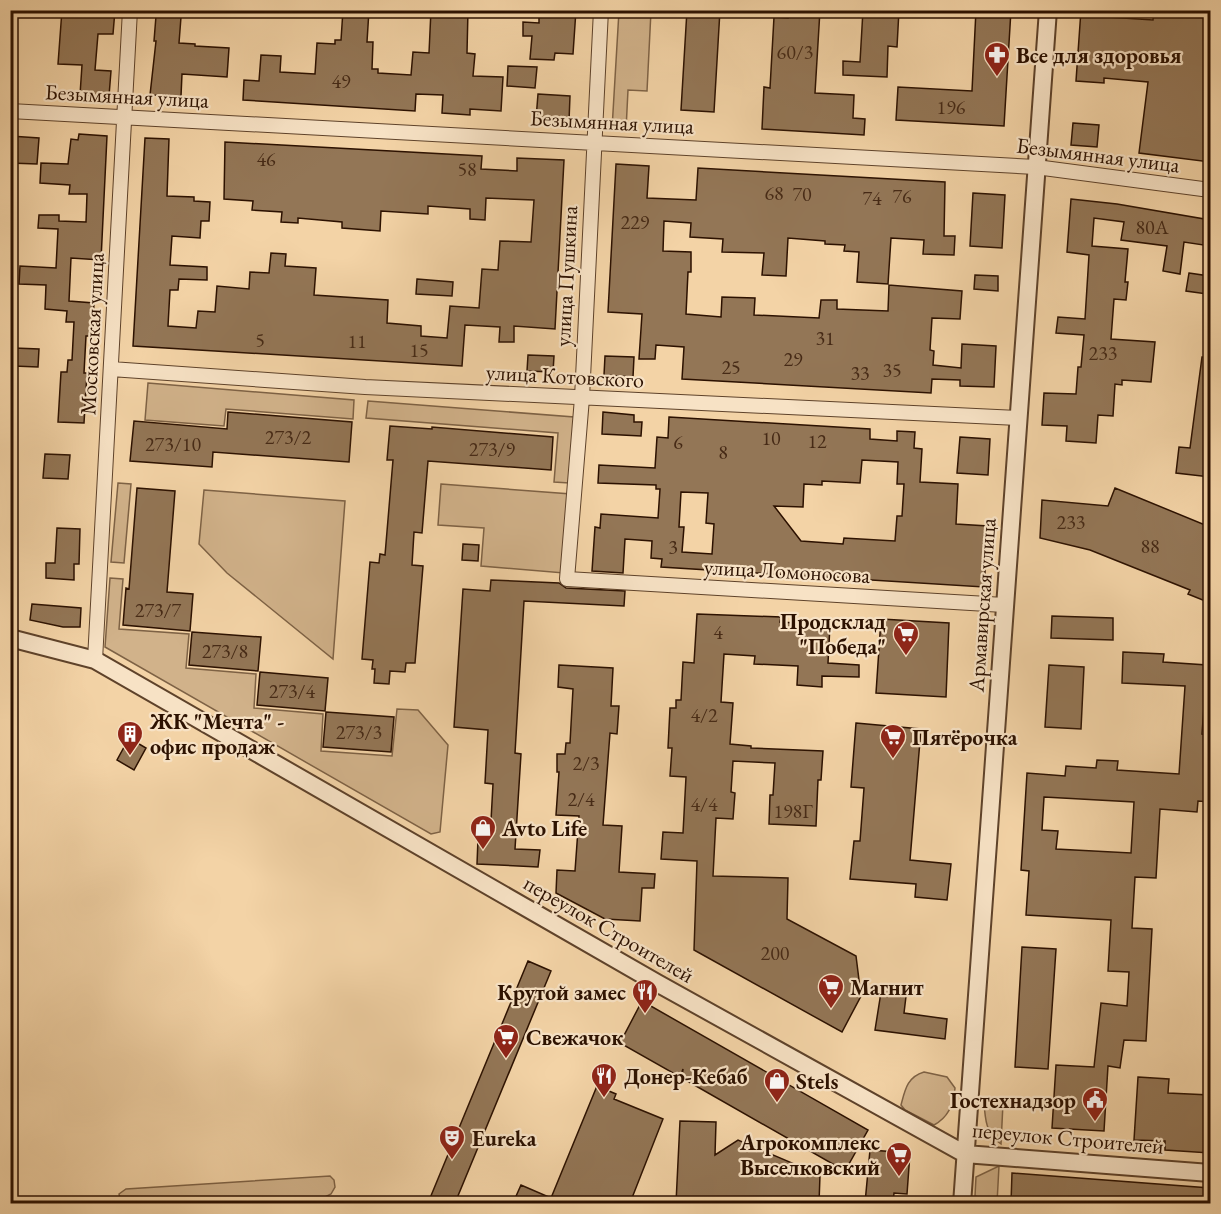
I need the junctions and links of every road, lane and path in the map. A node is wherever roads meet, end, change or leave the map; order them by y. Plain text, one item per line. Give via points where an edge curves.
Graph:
1 (130, 10) edge
2 (602, 10) edge
3 (1048, 10) edge
4 (10, 111) edge
5 (123, 117) junction
6 (594, 142) junction
7 (1036, 167) junction
8 (1210, 190) edge
9 (111, 369) junction
10 (582, 398) junction
11 (1018, 418) junction
12 (567, 579) joint
13 (1004, 605) junction
14 (10, 638) edge
15 (95, 660) junction
16 (965, 1154) junction
17 (1210, 1173) edge
18 (962, 1203) edge

1 - 5 street, Московская улица
2 - 6 street, улица Пушкина
3 - 7 street, Армавирская улица
4 - 5 street, Безымянная улица
5 - 6 street, Безымянная улица
5 - 9 street, Московская улица
6 - 7 street, Безымянная улица
6 - 10 street, улица Пушкина
7 - 8 street, Безымянная улица
7 - 11 street, Армавирская улица
9 - 10 street, улица Котовского
9 - 15 street, Московская улица
10 - 11 street, улица Котовского
10 - 12 street, улица Пушкина
11 - 13 street, Армавирская улица
12 - 13 street, улица Ломоносова
13 - 16 street, Армавирская улица
14 - 15 street, переулок Строителей
15 - 16 street, переулок Строителей via 657,983
16 - 17 street, переулок Строителей
16 - 18 street, Армавирская улица

